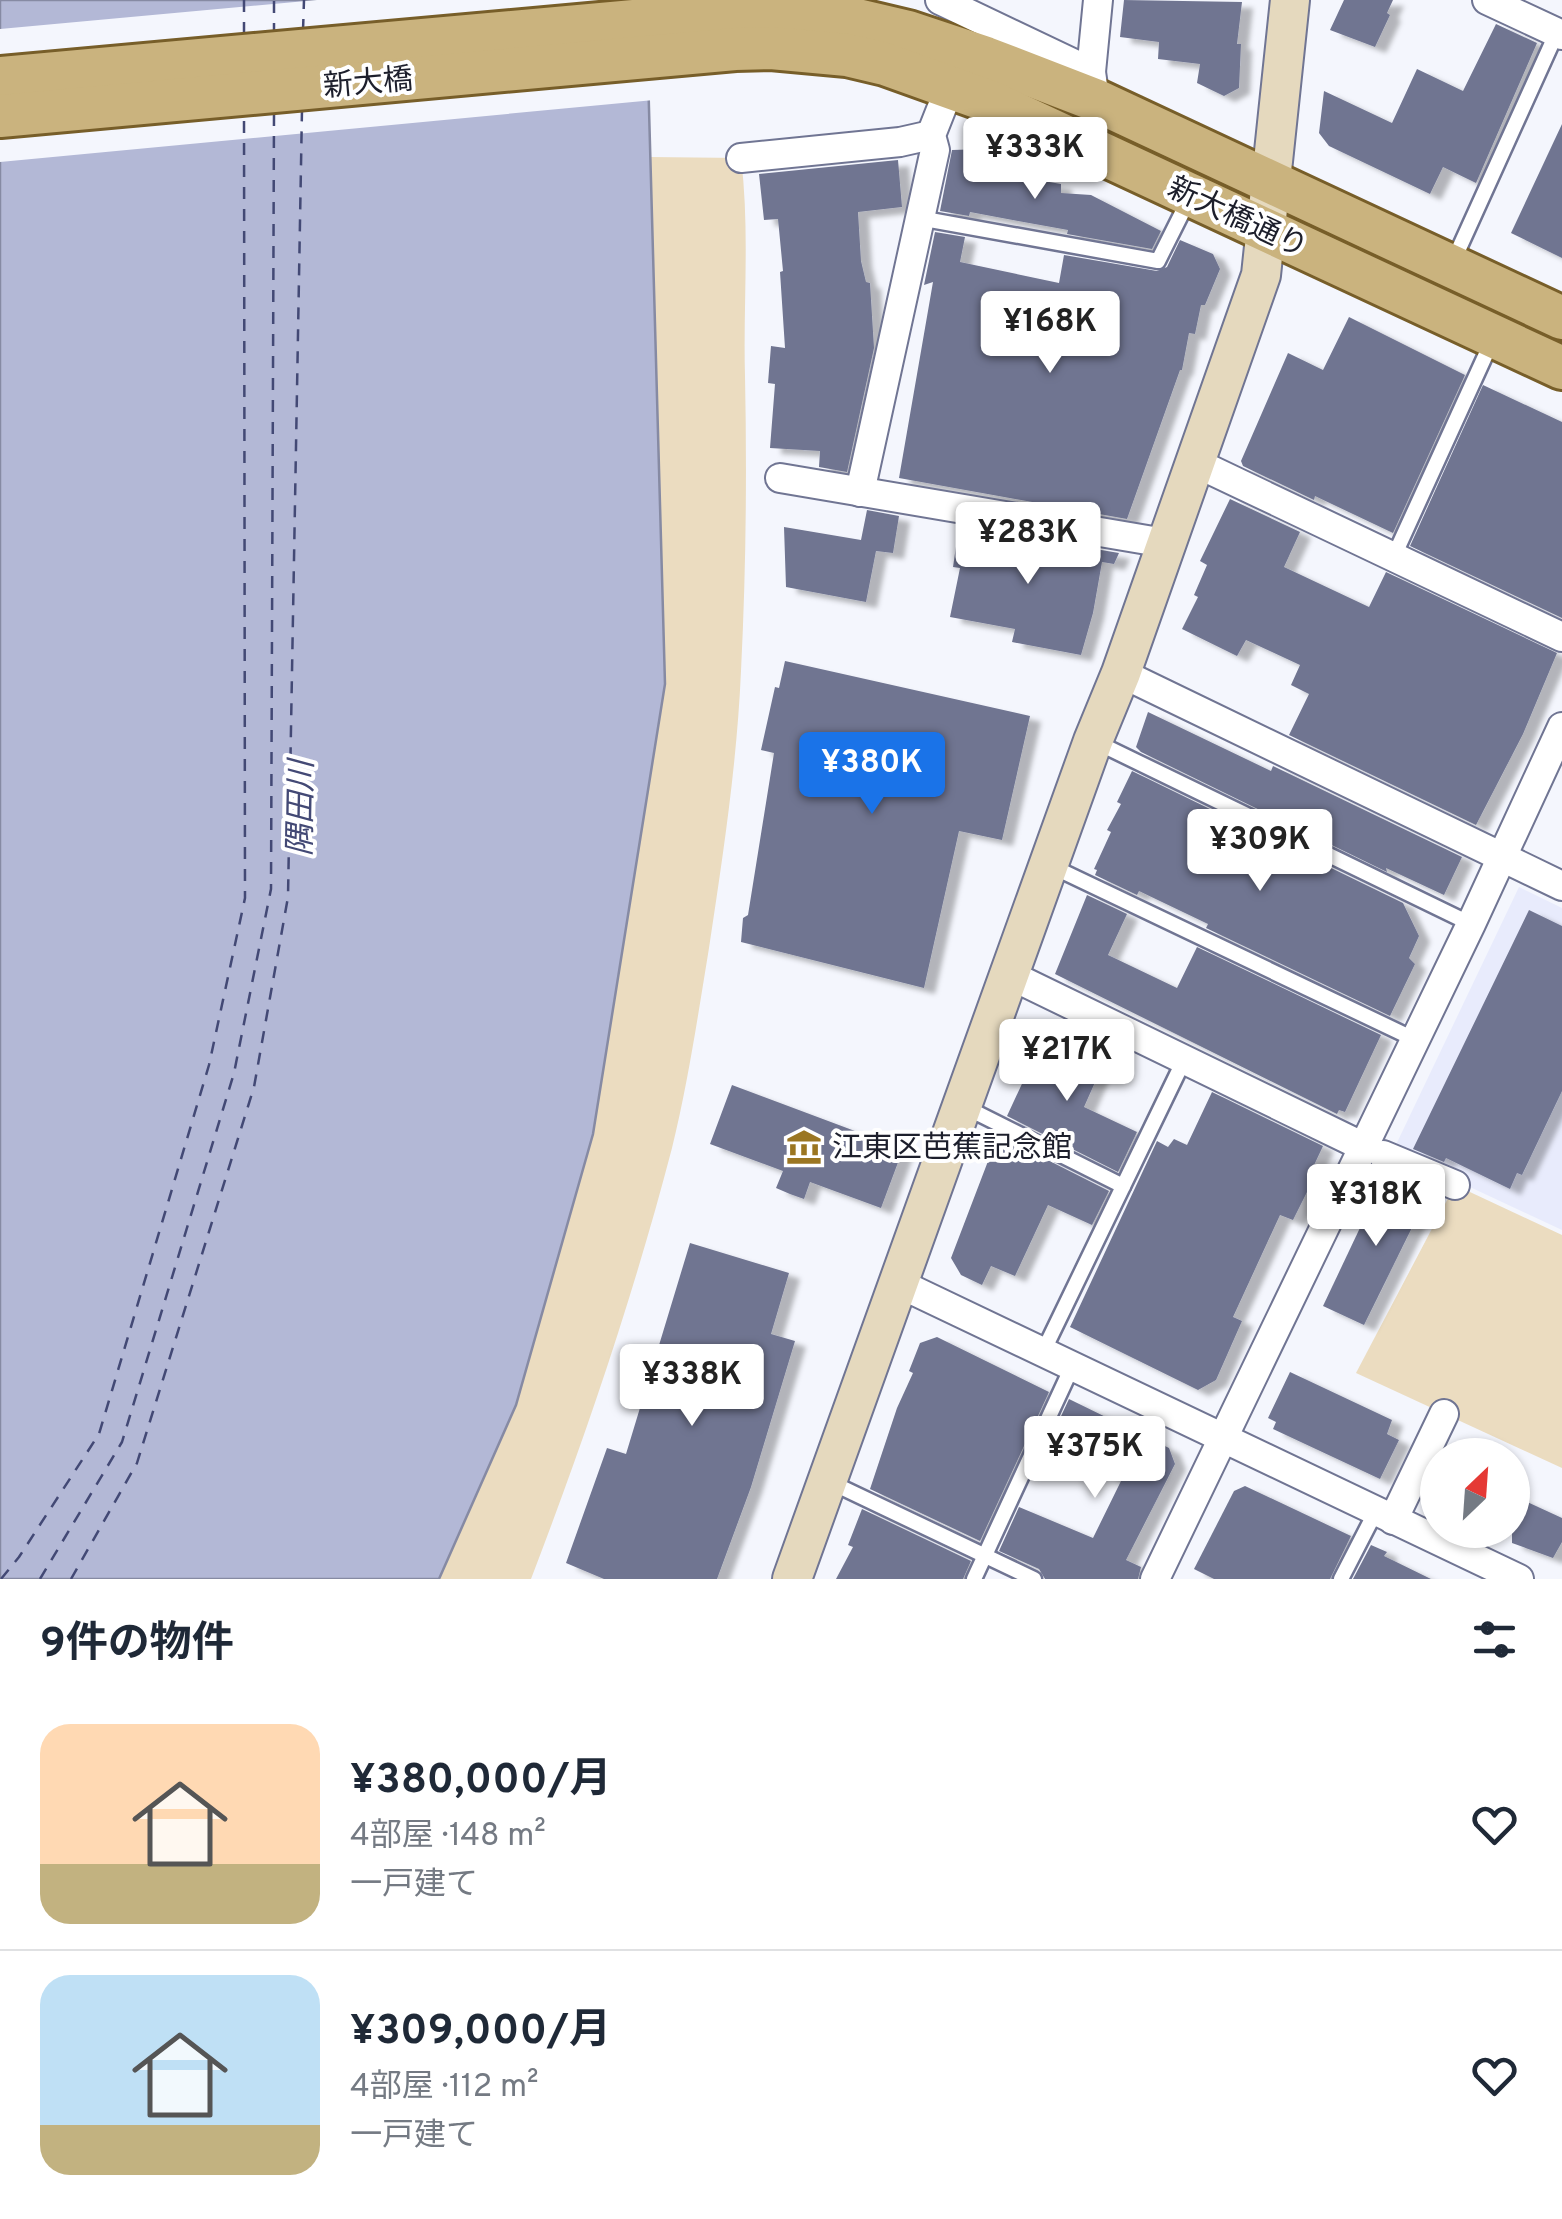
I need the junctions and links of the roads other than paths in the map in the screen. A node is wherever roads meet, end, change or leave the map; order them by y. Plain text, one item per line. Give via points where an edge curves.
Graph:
1 (940, 0) edge
2 (1098, 0) edge
3 (1290, 0) edge
4 (1487, 0) edge
5 (740, 20) edge
6 (1560, 33) edge
7 (0, 78) edge
8 (1094, 86) junction
9 (950, 87) junction
10 (0, 116) edge
11 (931, 135) junction
12 (741, 158) dead end
13 (1272, 184) junction
14 (1191, 196) junction
15 (920, 218) junction
16 (1267, 230) junction
17 (1451, 264) junction
18 (1562, 318) edge
19 (1495, 336) junction
20 (1562, 368) edge
21 (1194, 462) junction
22 (780, 478) dead end
23 (860, 492) junction
24 (1166, 542) junction
25 (1394, 556) junction
26 (1562, 637) edge
27 (1121, 672) junction
28 (1562, 727) edge
29 (1094, 741) junction
30 (1501, 856) junction
31 (1048, 865) junction
32 (1562, 886) edge
33 (1472, 924) junction
34 (1010, 975) junction
35 (1416, 1040) junction
36 (1185, 1058) junction
37 (963, 1106) junction
38 (1374, 1151) junction
39 (1455, 1185) dead end
40 (1123, 1186) junction
41 (898, 1284) junction
42 (1043, 1352) junction
43 (1072, 1367) junction
44 (1444, 1414) dead end
45 (1224, 1439) junction
46 (828, 1481) junction
47 (1384, 1516) junction
48 (986, 1556) junction
49 (792, 1579) edge
50 (974, 1579) edge
51 (1034, 1579) edge
52 (1155, 1579) edge
53 (1341, 1579) edge
54 (1519, 1579) edge

1 - 8 street
2 - 8 street
3 - 13 street
4 - 6 street
5 - 7 main road, 新大橋
5 - 8 main road, 新大橋通り via 802,12 878,24
5 - 9 main road, 新大橋通り via 772,48 885,64
5 - 10 main road, 新大橋
6 - 17 lane
8 - 13 main road, 新大橋通り
9 - 11 street
9 - 14 main road, 新大橋通り
11 - 12 street
11 - 15 street via 935,150
13 - 16 street
13 - 17 main road, 新大橋通り
14 - 15 lane via 1158,260
14 - 16 main road, 新大橋通り
15 - 23 street
16 - 19 main road, 新大橋通り
16 - 21 street via 1261,275
17 - 18 main road, 新大橋通り
19 - 20 main road, 新大橋通り
19 - 25 lane
21 - 24 street
21 - 25 street
22 - 23 street
23 - 24 street
24 - 27 street
25 - 26 street
27 - 29 street
27 - 30 street
28 - 30 street
29 - 31 street
29 - 33 lane
30 - 32 street
30 - 33 street
31 - 34 street
31 - 35 lane
33 - 35 street
34 - 36 street
34 - 37 street
35 - 38 street
36 - 38 street
36 - 40 lane
37 - 40 lane
37 - 41 street
38 - 39 street
38 - 45 street
40 - 42 lane
41 - 42 street
41 - 46 street
42 - 43 street
43 - 45 street
43 - 48 lane
44 - 47 street
45 - 47 street
45 - 52 street
46 - 48 lane
46 - 49 street
47 - 53 lane
47 - 54 street
48 - 50 lane
48 - 51 lane

